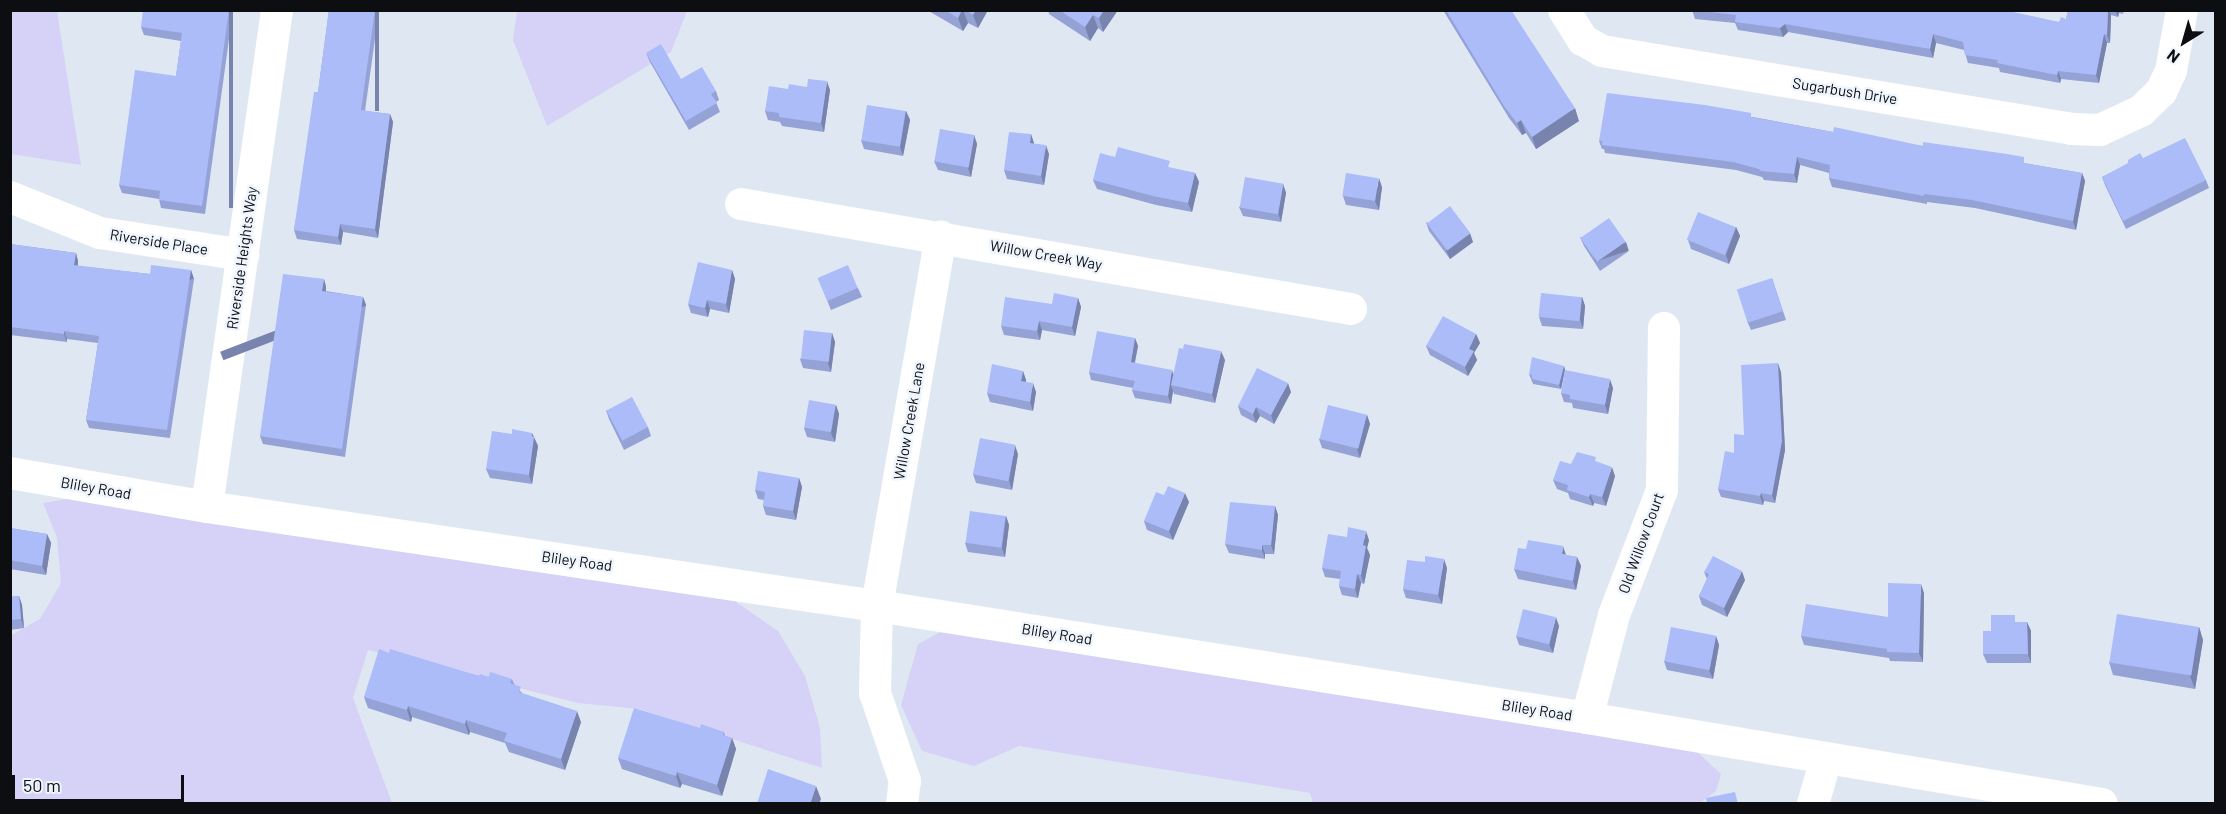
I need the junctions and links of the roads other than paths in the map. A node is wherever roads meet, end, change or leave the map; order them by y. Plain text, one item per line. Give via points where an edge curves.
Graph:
1 (277, 10) edge
2 (1564, 10) edge
3 (2182, 10) edge
4 (10, 197) edge
5 (741, 204) dead end
6 (941, 237) junction
7 (243, 255) junction
8 (1351, 309) dead end
9 (1664, 328) dead end
10 (10, 473) edge
11 (207, 507) junction
12 (877, 606) junction
13 (1587, 718) junction
14 (1826, 759) junction
15 (902, 804) edge
16 (1814, 804) edge
17 (2102, 804) edge

1 - 7 street, Riverside Heights Way
2 - 3 street, Sugarbush Drive via 1583,40 1602,51 2072,129 2100,130 2141,111 2161,92 2171,71
4 - 7 street, Riverside Place via 100,233
5 - 6 street, Willow Creek Way
6 - 8 street, Willow Creek Way
6 - 12 street, Willow Creek Lane
7 - 11 street, Riverside Heights Way
9 - 13 street, Old Willow Court via 1662,490 1614,615
10 - 11 street, Bliley Road
11 - 12 street, Bliley Road
12 - 13 street, Bliley Road
12 - 15 street, Willow Creek Lane via 875,693 905,781
13 - 14 street, Bliley Road
14 - 16 street
14 - 17 street, Bliley Road

